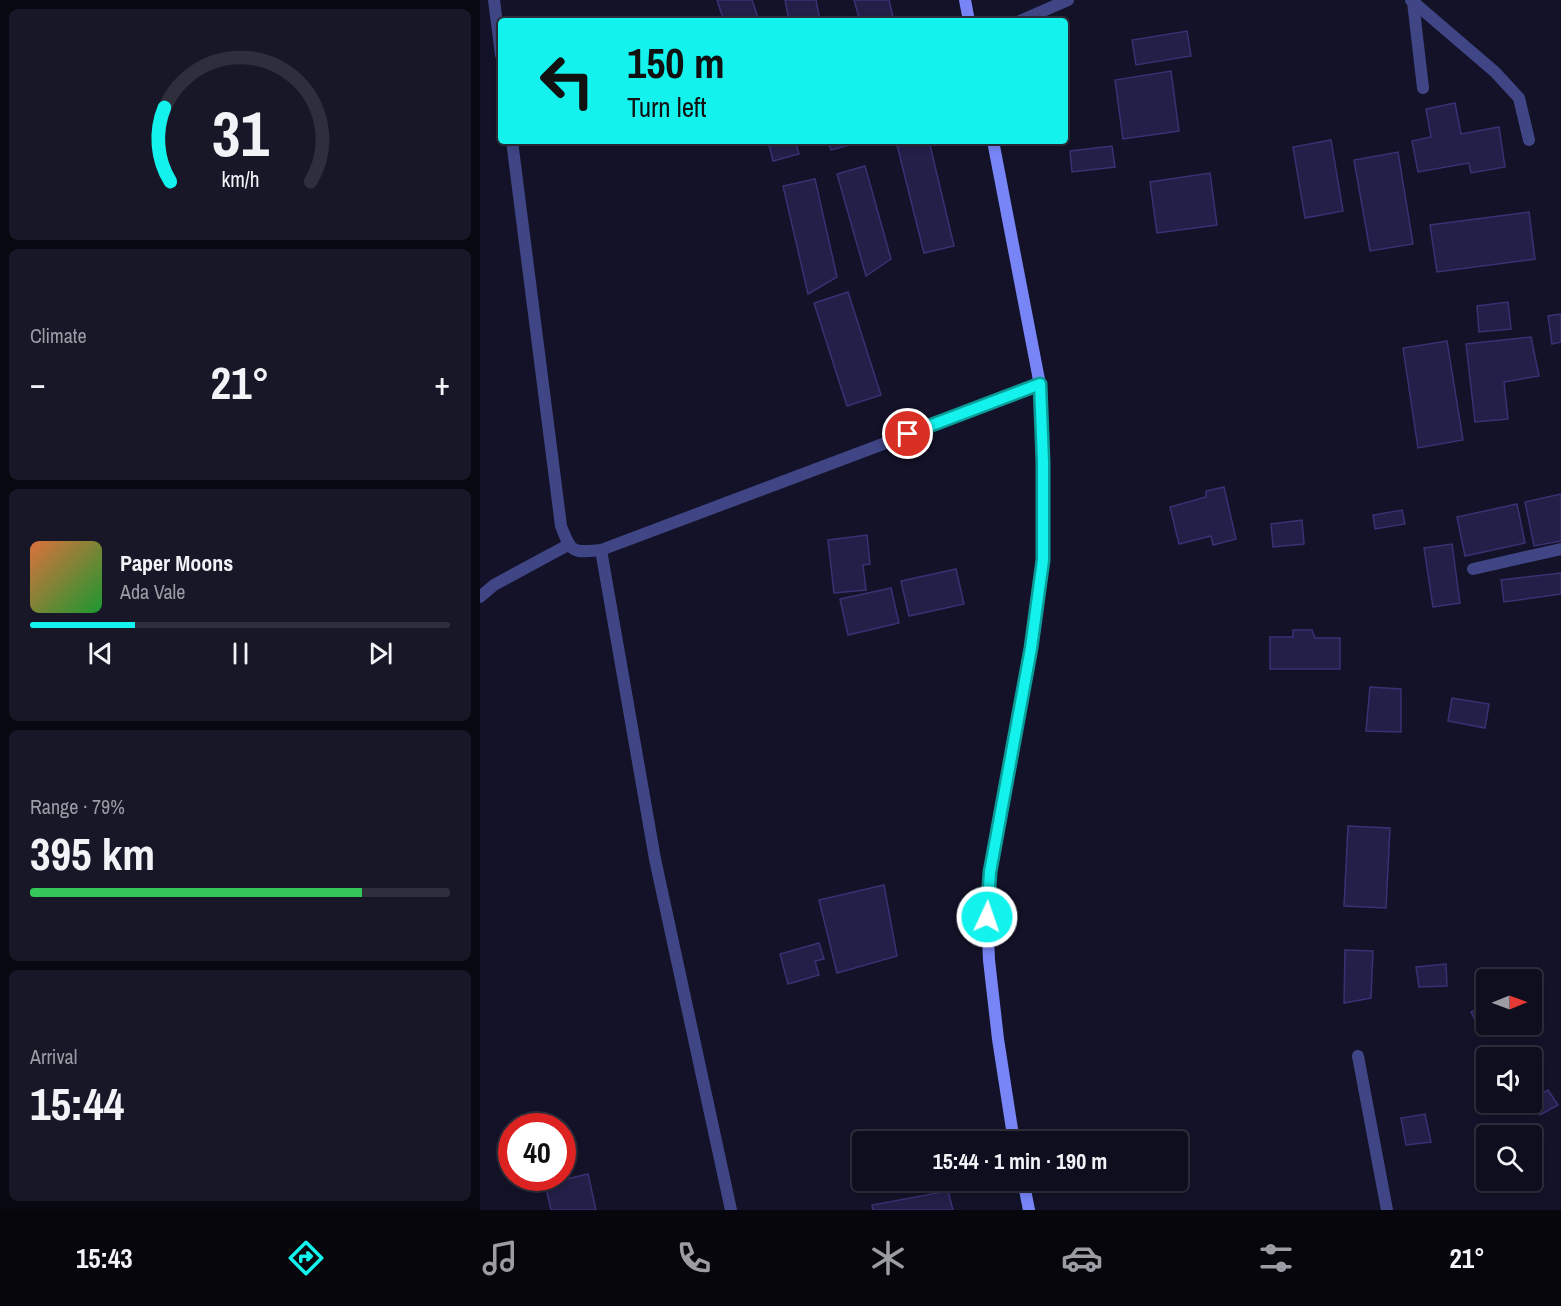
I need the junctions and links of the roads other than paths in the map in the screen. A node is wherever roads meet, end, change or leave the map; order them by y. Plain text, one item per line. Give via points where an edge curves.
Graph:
1 (494, 0) edge
2 (965, 0) edge
3 (1068, 0) edge
4 (1412, 1) edge
5 (968, 18) edge
6 (1027, 18) edge
7 (498, 31) edge
8 (1423, 88) dead end
9 (1529, 140) dead end
10 (512, 144) edge
11 (994, 144) edge
12 (1040, 384) junction
13 (568, 545) junction
14 (1561, 549) edge
15 (602, 550) junction
16 (1473, 569) dead end
17 (480, 597) edge
18 (1359, 1056) dead end
19 (1012, 1131) edge
20 (1025, 1191) edge
21 (731, 1210) edge
22 (1029, 1210) edge
23 (1387, 1210) edge

1 - 7 street
2 - 5 street
3 - 6 street
4 - 8 street
4 - 9 street via 1495,72 1519,98
10 - 13 street via 561,526
11 - 12 street
12 - 15 street
12 - 19 street via 1043,560 990,872 987,917 998,1039
13 - 15 street via 580,553
13 - 17 street via 494,585
14 - 16 street
15 - 21 street via 655,859
18 - 23 street
20 - 22 street

